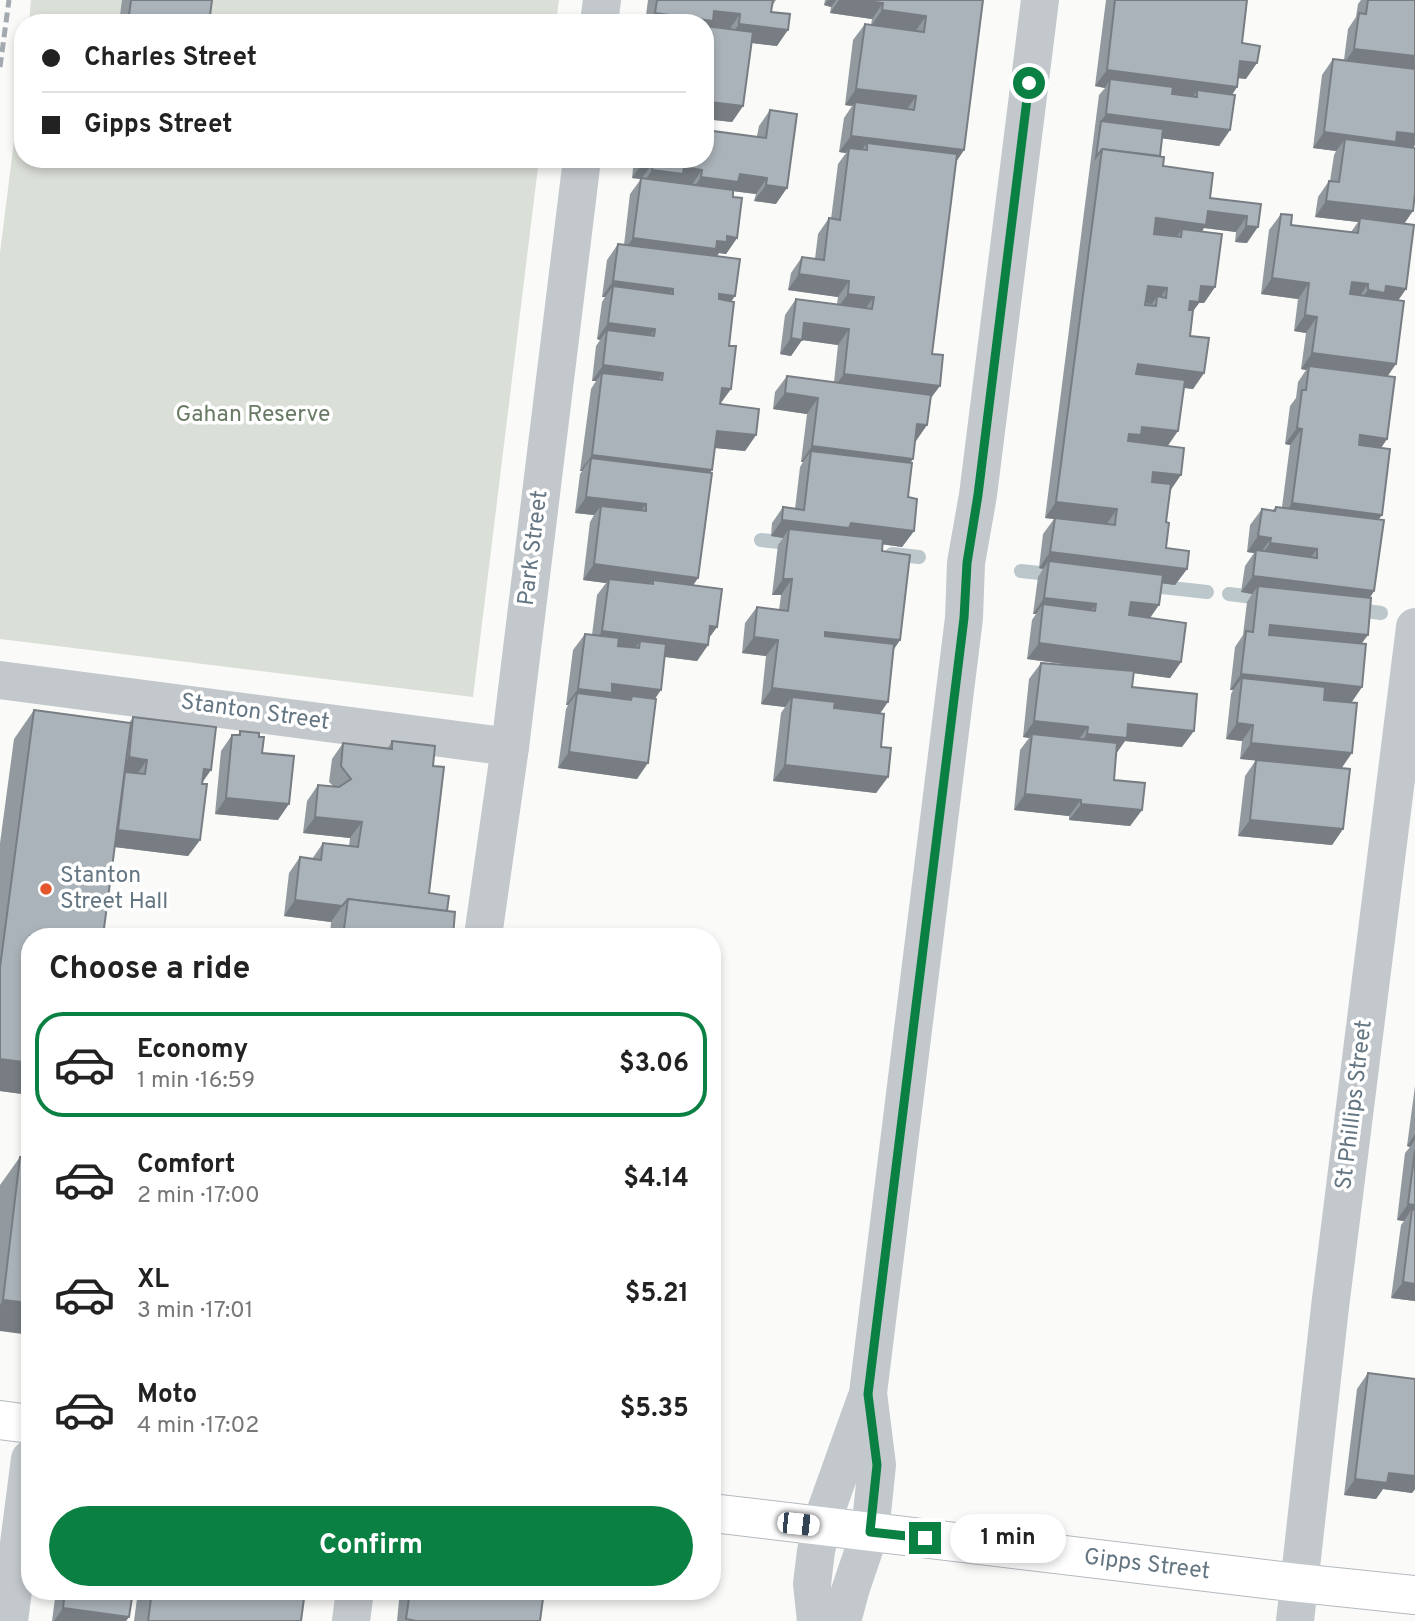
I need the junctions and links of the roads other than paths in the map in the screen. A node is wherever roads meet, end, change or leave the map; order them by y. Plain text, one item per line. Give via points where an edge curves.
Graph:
1 (1040, 0) edge
2 (581, 168) edge
3 (1415, 627) edge
4 (0, 680) edge
5 (510, 747) junction
6 (484, 928) edge
7 (868, 1394) junction
8 (0, 1420) edge
9 (21, 1423) edge
10 (721, 1514) edge
11 (822, 1526) junction
12 (21, 1528) edge
13 (870, 1532) junction
14 (1299, 1583) junction
15 (1415, 1595) edge
16 (354, 1600) edge
17 (9, 1621) edge
18 (351, 1621) edge
19 (816, 1621) edge
20 (842, 1621) edge
21 (1295, 1621) edge

1 - 7 street via 967,563 964,618
2 - 5 street, Park Street
3 - 14 street, St Phillips Street
4 - 5 street, Stanton Street
5 - 6 street, Park Street
7 - 11 street
7 - 13 street via 877,1465
8 - 9 street
10 - 11 street, Gipps Street
11 - 13 street, Gipps Street
11 - 19 street via 811,1584
12 - 17 street
13 - 14 street, Gipps Street
13 - 20 street
14 - 15 street, Gipps Street
14 - 21 street, St Phillips Street
16 - 18 street

